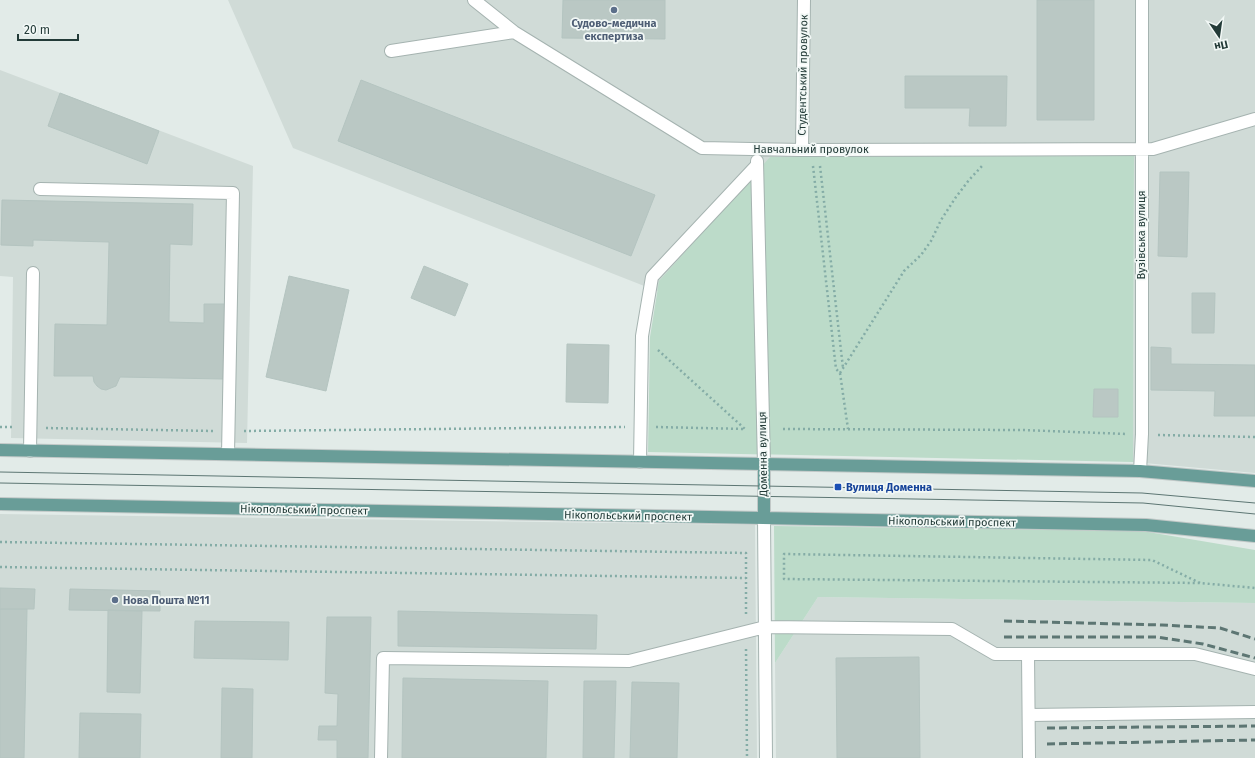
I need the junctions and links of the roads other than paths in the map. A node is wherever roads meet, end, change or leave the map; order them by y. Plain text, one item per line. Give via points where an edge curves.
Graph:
1 (474, 0) edge
2 (804, 0) edge
3 (1142, 0) edge
4 (514, 32) junction
5 (391, 51) dead end
6 (1255, 119) edge
7 (757, 149) junction
8 (1141, 149) junction
9 (810, 150) junction
10 (757, 165) junction
11 (40, 189) dead end
12 (33, 273) dead end
13 (0, 450) edge
14 (30, 451) junction
15 (228, 454) junction
16 (640, 462) junction
17 (764, 464) junction
18 (1140, 471) junction
19 (1255, 481) edge
20 (0, 504) edge
21 (764, 518) junction
22 (1255, 536) edge
23 (765, 626) junction
24 (1028, 654) junction
25 (1255, 669) edge
26 (1255, 712) edge
27 (1029, 715) junction
28 (381, 758) edge
29 (766, 758) edge
30 (1029, 758) edge

1 - 4 street, Навчальний провулок
2 - 9 street, Студентський провулок
3 - 8 street, Вузівська вулиця
4 - 5 street
4 - 7 street, Навчальний провулок via 702,148
6 - 8 street, Навчальний провулок via 1153,149
7 - 9 street, Навчальний провулок
7 - 10 street, Доменна вулиця
8 - 9 street, Навчальний провулок
8 - 18 street, Вузівська вулиця
10 - 16 street via 652,278 642,336
10 - 17 street, Доменна вулиця
11 - 15 street via 233,193
12 - 14 street
13 - 14 main road
14 - 15 main road
15 - 16 main road
16 - 17 main road
17 - 18 main road
17 - 21 main road, Доменна вулиця
18 - 19 main road
20 - 21 main road, Нікопольський проспект
21 - 22 main road, Нікопольський проспект via 1146,525
21 - 23 street, Доменна вулиця
23 - 24 street via 952,629 995,654
23 - 28 street via 629,661 383,658
23 - 29 street, Доменна вулиця
24 - 25 street via 1195,654
24 - 27 street
26 - 27 street
27 - 30 street

